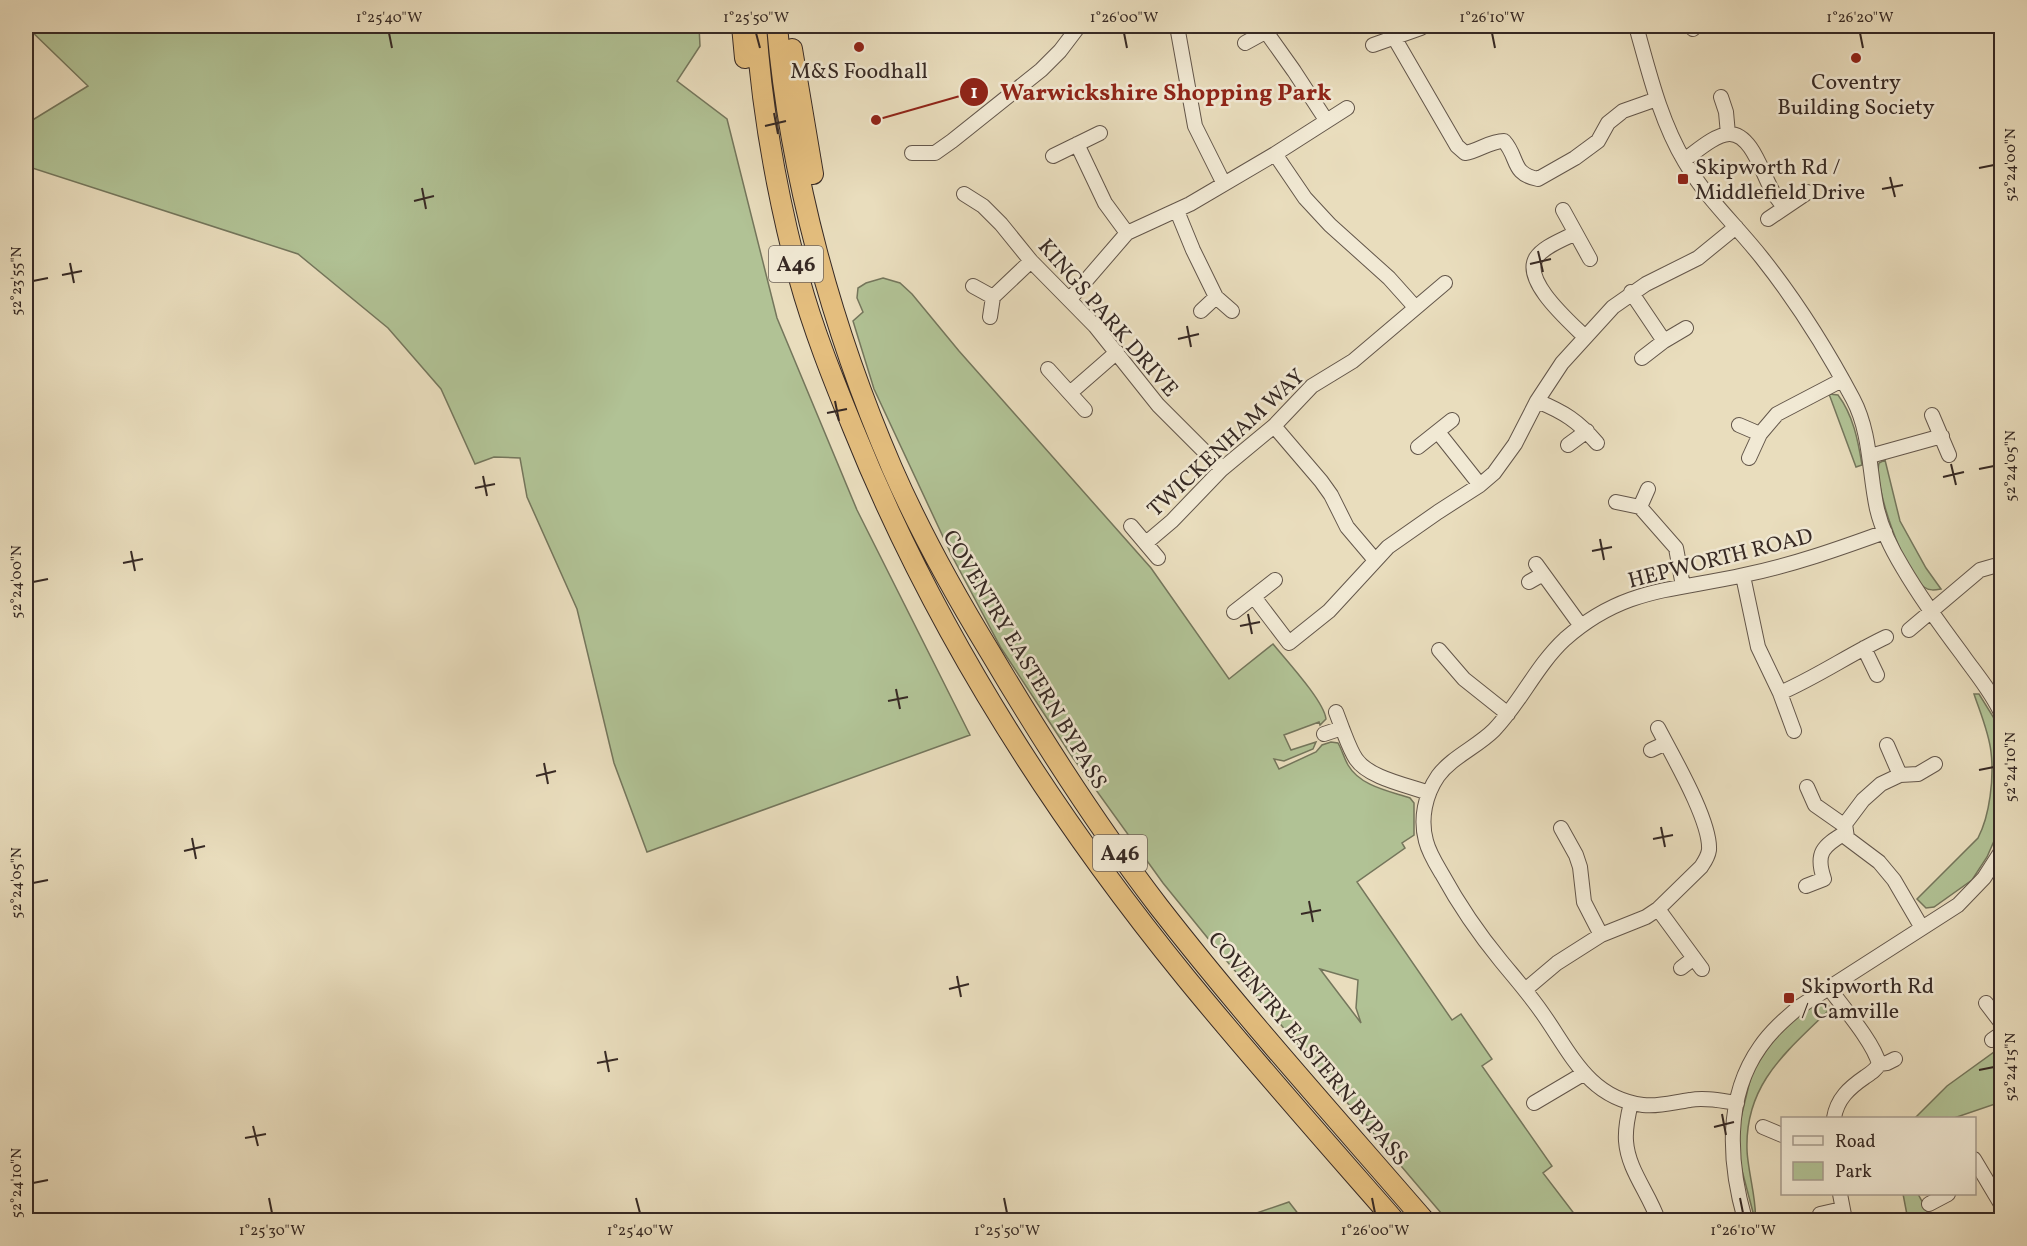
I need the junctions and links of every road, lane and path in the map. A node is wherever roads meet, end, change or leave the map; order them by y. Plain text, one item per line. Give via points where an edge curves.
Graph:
1 (742, 26) edge
2 (756, 26) edge
3 (777, 26) edge
4 (791, 26) edge
5 (1079, 26) edge
6 (1177, 26) edge
7 (1636, 26) edge
8 (1421, 28) dead end
9 (1263, 29) edge
10 (1395, 39) junction
11 (1245, 43) dead end
12 (1373, 45) dead end
13 (1721, 97) dead end
14 (1657, 99) junction
15 (1347, 108) dead end
16 (1326, 120) junction
17 (1100, 133) dead end
18 (1728, 134) junction
19 (1077, 144) junction
20 (912, 153) dead end
21 (1275, 154) junction
22 (1053, 156) dead end
23 (1684, 160) junction
24 (1224, 184) junction
25 (1808, 192) dead end
26 (964, 194) dead end
27 (1784, 207) junction
28 (1563, 210) dead end
29 (1177, 211) junction
30 (1768, 219) dead end
31 (1736, 227) junction
32 (1126, 233) junction
33 (1575, 233) junction
34 (1590, 259) dead end
35 (1031, 261) junction
36 (1445, 283) dead end
37 (973, 286) dead end
38 (1631, 292) junction
39 (993, 297) junction
40 (1216, 297) junction
41 (1070, 299) junction
42 (1415, 307) junction
43 (1201, 310) dead end
44 (1232, 311) dead end
45 (990, 316) dead end
46 (1686, 328) dead end
47 (1585, 337) junction
48 (1664, 340) junction
49 (1116, 352) junction
50 (1642, 358) dead end
51 (1048, 369) dead end
52 (1842, 380) junction
53 (1070, 393) junction
54 (1537, 401) junction
55 (1084, 410) dead end
56 (1932, 415) dead end
57 (1452, 420) dead end
58 (1738, 425) dead end
59 (1274, 426) junction
60 (1587, 431) junction
61 (1438, 432) junction
62 (1760, 434) junction
63 (1942, 436) junction
64 (882, 442) junction
65 (1597, 443) dead end
66 (1568, 445) dead end
67 (1418, 447) dead end
68 (1949, 455) dead end
69 (1870, 456) junction
70 (1749, 458) dead end
71 (1222, 469) junction
72 (1480, 486) junction
73 (1648, 489) dead end
74 (878, 492) junction
75 (1616, 502) dead end
76 (1640, 507) junction
77 (1131, 526) dead end
78 (1885, 532) junction
79 (1146, 543) junction
80 (1158, 558) dead end
81 (1375, 560) junction
82 (2001, 567) edge
83 (1743, 576) junction
84 (1275, 580) dead end
85 (1530, 582) dead end
86 (1683, 586) junction
87 (1254, 597) junction
88 (1932, 610) junction
89 (1234, 612) dead end
90 (1581, 626) junction
91 (1909, 630) dead end
92 (1886, 637) dead end
93 (1864, 648) junction
94 (1439, 650) dead end
95 (1451, 664) junction
96 (1439, 674) dead end
97 (1877, 675) dead end
98 (1780, 693) junction
99 (1336, 712) dead end
100 (1508, 714) junction
101 (2001, 715) edge
102 (1342, 728) junction
103 (1658, 728) dead end
104 (1794, 732) dead end
105 (1324, 734) dead end
106 (1666, 743) junction
107 (1887, 745) dead end
108 (1651, 750) dead end
109 (1935, 764) dead end
110 (1900, 774) junction
111 (1807, 787) dead end
112 (1429, 793) junction
113 (1845, 829) junction
114 (1569, 832) dead end
115 (2001, 851) edge
116 (1806, 886) dead end
117 (1658, 909) junction
118 (1922, 928) junction
119 (1601, 935) junction
120 (1681, 968) dead end
121 (1829, 988) junction
122 (1525, 990) junction
123 (1986, 1004) dead end
124 (2001, 1024) edge
125 (1895, 1059) dead end
126 (1879, 1064) junction
127 (1583, 1074) junction
128 (1534, 1103) dead end
129 (1631, 1103) junction
130 (1737, 1103) junction
131 (1835, 1117) edge
132 (1763, 1127) dead end
133 (1780, 1135) edge
134 (1774, 1148) dead end
135 (1978, 1176) edge
136 (1840, 1195) edge
137 (1946, 1195) edge
138 (1929, 1204) dead end
139 (2001, 1206) edge
140 (1820, 1214) dead end
141 (1843, 1215) edge
142 (1394, 1221) edge
143 (1424, 1221) edge
144 (1658, 1221) edge
145 (1745, 1221) edge

1 - 74 highway via 760,165 788,282 813,365 835,420
2 - 74 highway, COVENTRY EASTERN BYPASS / A46 via 770,152 799,279 827,366
3 - 64 highway, COVENTRY EASTERN BYPASS / A46 via 790,125 808,215 850,358
4 - 64 highway via 818,209
5 - 20 street via 1041,70 952,141 935,153
6 - 24 street via 1195,126
7 - 14 street
8 - 10 street
9 - 11 street
9 - 16 street
10 - 12 street
10 - 14 street via 1457,146 1465,153 1504,141 1519,171 1527,177 1538,179 1575,158 1598,141 1608,123 1623,111
13 - 18 street
14 - 23 street
15 - 16 street
16 - 21 street
17 - 19 street
18 - 23 street
18 - 27 street via 1749,145
19 - 22 street
19 - 32 street via 1105,203
21 - 24 street
21 - 42 street via 1305,198
23 - 31 street via 1710,199
24 - 29 street
25 - 27 street
26 - 35 street, KINGS PARK DRIVE via 983,206
27 - 30 street
28 - 33 street
29 - 32 street
29 - 40 street
31 - 38 street via 1698,258
31 - 52 street via 1788,293
32 - 41 street
33 - 34 street
33 - 47 street via 1544,250 1536,258 1533,270 1538,286
35 - 39 street
35 - 41 street, KINGS PARK DRIVE
36 - 42 street, TWICKENHAM WAY
37 - 39 street
38 - 47 street
38 - 48 street
39 - 45 street
40 - 43 street
40 - 44 street
41 - 49 street, KINGS PARK DRIVE
42 - 59 street, TWICKENHAM WAY via 1353,361 1312,386
46 - 48 street
47 - 54 street
48 - 50 street
49 - 53 street
49 - 71 street, KINGS PARK DRIVE via 1158,405
51 - 53 street
52 - 62 street via 1777,414
52 - 69 street via 1855,401
53 - 55 street
54 - 60 street via 1570,416
54 - 72 street via 1505,458
56 - 63 street
57 - 61 street
58 - 62 street
59 - 71 street, TWICKENHAM WAY
59 - 81 street via 1321,481 1347,527
60 - 65 street
60 - 66 street
61 - 67 street
61 - 72 street
62 - 70 street
63 - 68 street
63 - 69 street
64 - 143 highway, COVENTRY EASTERN BYPASS / A46 via 922,532 1032,723 1083,802 1201,960
69 - 78 street via 1877,509
71 - 79 street, TWICKENHAM WAY
72 - 81 street via 1420,523
73 - 76 street
74 - 142 highway, COVENTRY EASTERN BYPASS / A46 via 942,619 1067,819 1186,977
75 - 76 street
76 - 86 street via 1676,548
77 - 79 street, TWICKENHAM WAY
78 - 83 street, HEPWORTH ROAD
78 - 88 street via 1901,565
79 - 80 street, TWICKENHAM WAY
81 - 87 street via 1329,611 1288,643
82 - 88 street via 1980,570
83 - 86 street, HEPWORTH ROAD
83 - 98 street via 1758,647
84 - 87 street
85 - 90 street via 1539,568
86 - 90 street, HEPWORTH ROAD via 1630,599
87 - 89 street
88 - 91 street
88 - 101 street via 1988,689
90 - 100 street, HEPWORTH ROAD via 1539,667
92 - 93 street
93 - 97 street
93 - 98 street
94 - 95 street
95 - 96 street
95 - 100 street
98 - 104 street
99 - 102 street
100 - 112 street, HEPWORTH ROAD via 1484,740 1451,763
102 - 105 street
102 - 112 street via 1357,761 1366,769
103 - 106 street
106 - 108 street
106 - 117 street via 1696,802 1709,849 1701,867
107 - 110 street
109 - 110 street via 1918,774
110 - 113 street via 1863,800 1848,817
111 - 113 street via 1820,809
112 - 122 street, HEPWORTH ROAD via 1423,825 1434,861 1470,922
113 - 116 street via 1822,851 1824,879
113 - 118 street via 1847,838 1879,862 1894,880
114 - 119 street via 1580,867 1584,902
115 - 118 street via 1972,892
117 - 119 street
117 - 120 street via 1698,964
118 - 121 street
119 - 122 street via 1557,963
121 - 126 street
121 - 130 street via 1799,1007 1760,1047
122 - 127 street, HEPWORTH ROAD
123 - 124 street
125 - 126 street
126 - 131 street via 1844,1094
127 - 128 street
127 - 129 street, HEPWORTH ROAD via 1600,1089
129 - 130 street, HEPWORTH ROAD via 1660,1106 1703,1099
129 - 144 street via 1626,1131 1628,1151
130 - 145 street via 1732,1132 1733,1165
132 - 133 street
133 - 134 street
135 - 139 street
136 - 141 street
137 - 138 street
140 - 141 street

